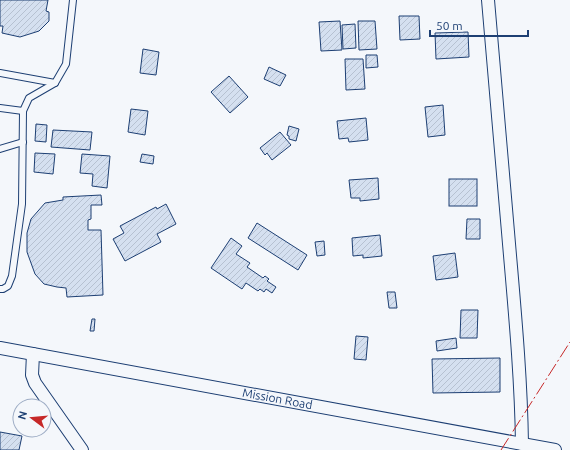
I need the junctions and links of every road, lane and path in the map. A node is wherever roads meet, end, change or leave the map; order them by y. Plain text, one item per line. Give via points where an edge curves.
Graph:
1 (73, 0) edge
2 (488, 0) edge
3 (0, 73) edge
4 (55, 83) junction
5 (0, 108) edge
6 (23, 111) junction
7 (23, 142) junction
8 (0, 149) edge
9 (0, 288) edge
10 (0, 348) edge
11 (33, 354) junction
12 (522, 444) junction
13 (82, 450) edge
14 (555, 450) edge

1 - 4 lane via 66,64
2 - 12 street via 518,337
3 - 4 lane
4 - 6 lane via 29,98
5 - 6 lane
6 - 7 lane
7 - 8 lane
7 - 9 lane via 22,204 12,276 8,286
10 - 11 street, Mission Road
11 - 12 street, Mission Road
11 - 13 street via 32,375 35,383
12 - 14 street, Mission Road

